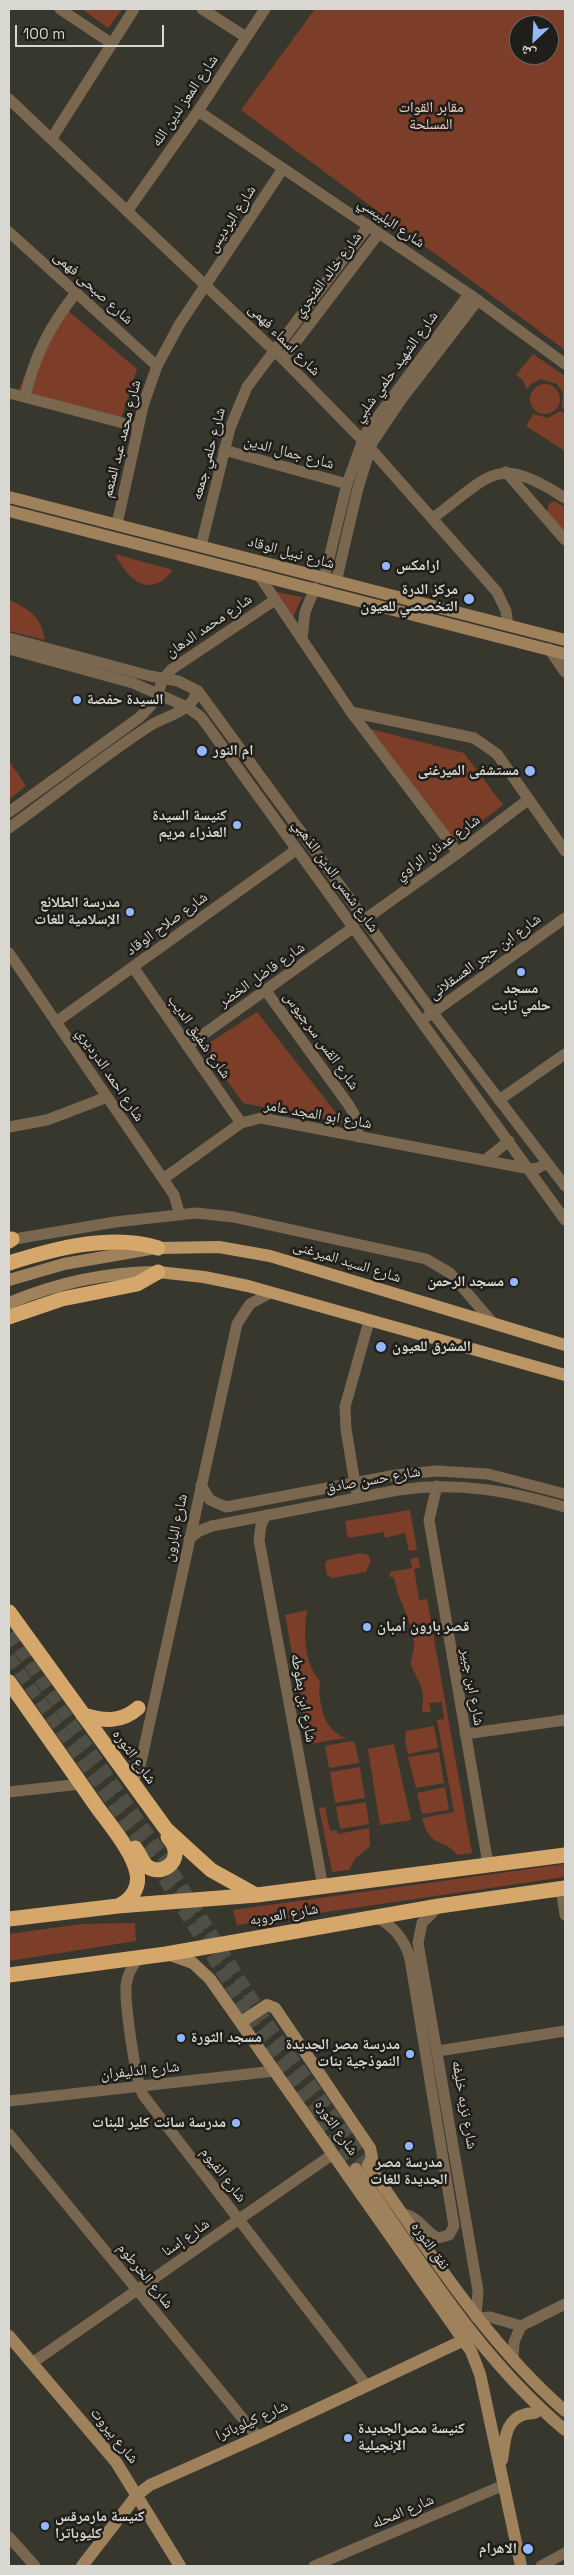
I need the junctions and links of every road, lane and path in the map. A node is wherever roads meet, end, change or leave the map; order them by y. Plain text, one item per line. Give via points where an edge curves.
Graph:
1 (60, 9) edge
2 (134, 9) edge
3 (202, 9) edge
4 (265, 9) edge
5 (246, 38) junction
6 (111, 43) junction
7 (9, 99) edge
8 (198, 111) junction
9 (52, 138) junction
10 (282, 170) junction
11 (128, 210) junction
12 (369, 225) junction
13 (9, 232) edge
14 (379, 233) junction
15 (207, 285) junction
16 (76, 293) junction
17 (473, 297) junction
18 (273, 349) junction
19 (283, 359) junction
20 (565, 364) edge
21 (157, 366) junction
22 (9, 393) edge
23 (25, 397) junction
24 (138, 427) junction
25 (366, 444) junction
26 (224, 450) junction
27 (506, 472) junction
28 (347, 484) junction
29 (546, 486) junction
30 (9, 496) edge
31 (565, 498) edge
32 (28, 502) junction
33 (533, 502) junction
34 (9, 511) edge
35 (24, 515) junction
36 (433, 518) junction
37 (117, 524) junction
38 (565, 540) edge
39 (201, 546) junction
40 (258, 574) junction
41 (325, 583) junction
42 (275, 600) junction
43 (508, 625) junction
44 (9, 638) edge
45 (302, 638) junction
46 (565, 640) edge
47 (9, 649) edge
48 (549, 649) junction
49 (565, 654) edge
50 (565, 672) edge
51 (163, 678) junction
52 (196, 690) junction
53 (158, 695) junction
54 (188, 707) junction
55 (351, 712) junction
56 (529, 799) junction
57 (9, 812) edge
58 (9, 828) edge
59 (296, 850) junction
60 (565, 851) edge
61 (458, 853) junction
62 (565, 918) edge
63 (364, 920) junction
64 (354, 927) junction
65 (9, 956) edge
66 (133, 967) junction
67 (266, 991) junction
68 (433, 1013) junction
69 (422, 1020) junction
70 (56, 1022) junction
71 (187, 1046) junction
72 (565, 1054) edge
73 (107, 1097) junction
74 (499, 1100) junction
75 (241, 1123) junction
76 (9, 1127) edge
77 (359, 1137) junction
78 (509, 1141) junction
79 (485, 1160) junction
80 (547, 1163) junction
81 (530, 1169) junction
82 (163, 1179) junction
83 (565, 1186) edge
84 (180, 1215) junction
85 (565, 1220) edge
86 (10, 1240) edge
87 (158, 1248) junction
88 (9, 1263) edge
89 (158, 1272) junction
90 (9, 1280) edge
91 (270, 1292) junction
92 (9, 1303) edge
93 (9, 1317) edge
94 (369, 1321) junction
95 (493, 1323) junction
96 (565, 1345) edge
97 (565, 1375) edge
98 (355, 1483) junction
99 (201, 1485) junction
100 (437, 1486) junction
101 (565, 1494) edge
102 (357, 1497) junction
103 (565, 1508) edge
104 (266, 1515) junction
105 (189, 1539) junction
106 (9, 1612) edge
107 (9, 1682) edge
108 (138, 1708) dead end
109 (83, 1715) junction
110 (565, 1720) edge
111 (465, 1734) junction
112 (131, 1783) junction
113 (81, 1784) junction
114 (9, 1792) edge
115 (166, 1829) junction
116 (119, 1838) junction
117 (565, 1854) edge
118 (488, 1864) junction
119 (323, 1887) junction
120 (563, 1889) edge
121 (257, 1895) junction
122 (118, 1906) junction
123 (438, 1906) junction
124 (565, 1915) edge
125 (374, 1917) junction
126 (9, 1919) edge
127 (166, 1954) junction
128 (139, 1958) junction
129 (9, 1976) edge
130 (241, 2022) junction
131 (565, 2031) edge
132 (438, 2051) junction
133 (275, 2071) junction
134 (139, 2086) junction
135 (447, 2099) junction
136 (9, 2101) edge
137 (434, 2102) junction
138 (9, 2134) edge
139 (333, 2154) junction
140 (362, 2167) junction
141 (402, 2214) junction
142 (238, 2220) junction
143 (137, 2290) junction
144 (565, 2304) edge
145 (477, 2317) junction
146 (521, 2326) junction
147 (9, 2336) edge
148 (464, 2340) junction
149 (478, 2341) junction
150 (513, 2360) junction
151 (32, 2363) junction
152 (367, 2386) junction
153 (540, 2408) junction
154 (565, 2411) edge
155 (489, 2414) junction
156 (565, 2430) edge
157 (258, 2437) junction
158 (501, 2468) junction
159 (504, 2485) junction
160 (137, 2494) junction
161 (9, 2536) edge
162 (565, 2553) edge
163 (35, 2566) edge
164 (82, 2566) edge
165 (180, 2566) edge
166 (314, 2566) edge
167 (521, 2566) edge
168 (541, 2566) edge

1 - 6 street
2 - 6 street
3 - 5 street
4 - 5 street, شارع المعز لدين الله
5 - 8 street, شارع المعز لدين الله
6 - 9 street
7 - 9 street, شارع اسماء فهمى
8 - 10 street, شارع البلبيسي
8 - 11 street, شارع المعز لدين الله
9 - 11 street, شارع اسماء فهمى
10 - 12 street, شارع البلبيسي
10 - 15 street, شارع البرديس
11 - 15 street, شارع اسماء فهمى
12 - 14 street, شارع البلبيسي
12 - 18 street, شارع خالد الفنجري
13 - 16 street, شارع صبحى فهمى
14 - 17 street, شارع البلبيسي
14 - 19 street, شارع خالد الفنجري
15 - 18 street, شارع اسماء فهمى
15 - 21 street, شارع محمد عبد المنعم
16 - 21 street, شارع صبحى فهمى
16 - 23 street via 57,318 39,351
17 - 20 street, شارع البلبيسي
17 - 25 street, شارع الشهيد حلمي شلبي via 373,422
18 - 19 street, شارع اسماء فهمى
18 - 26 street, شارع حلمي جمعه via 237,407
19 - 25 street, شارع اسماء فهمى
21 - 24 street, شارع محمد عبد المنعم
22 - 23 street
23 - 24 street
24 - 37 street, شارع محمد عبد المنعم
25 - 28 street, شارع الشهيد حلمي شلبي
25 - 36 street, شارع اسماء فهمى
25 - 41 street, شارع الشهيد حلمي شلبي via 358,488
26 - 28 street, شارع جمال الدين
26 - 39 street, شارع حلمي جمعه
27 - 29 street
27 - 33 street
27 - 36 street via 485,479
28 - 41 street, شارع الشهيد حلمي شلبي
29 - 31 street
29 - 33 street
30 - 32 main road, شارع نبيل الوقاد
32 - 35 main road
32 - 37 main road, شارع نبيل الوقاد
33 - 38 street
34 - 35 main road, شارع نبيل الوقاد
35 - 40 main road, شارع نبيل الوقاد
36 - 43 street, شارع اسماء فهمى via 497,592 506,611
37 - 39 main road, شارع نبيل الوقاد
39 - 41 main road, شارع نبيل الوقاد
40 - 41 main road, شارع نبيل الوقاد
40 - 42 street
41 - 43 main road, شارع نبيل الوقاد
41 - 45 street via 305,612
41 - 48 main road, شارع نبيل الوقاد
42 - 45 street
42 - 51 street, شارع محمد الدهان via 178,664
43 - 46 main road, شارع نبيل الوقاد
44 - 51 street, شارع شمس الدين الذهبي
45 - 55 street
47 - 53 street, شارع شمس الدين الذهبي via 133,683
48 - 49 main road, شارع نبيل الوقاد
48 - 50 street
51 - 52 street, شارع شمس الدين الذهبي
51 - 53 street
52 - 54 street via 195,700
52 - 63 street, شارع شمس الدين الذهبي
53 - 54 street, شارع شمس الدين الذهبي
53 - 57 street via 140,717
54 - 58 street via 150,727
54 - 59 street, شارع شمس الدين الذهبي via 201,717
55 - 56 street via 463,735 482,742 497,754
55 - 61 street
56 - 60 street
56 - 61 street, شارع عدنان الراوي
59 - 64 street, شارع شمس الدين الذهبي
59 - 66 street, شارع صلاح الوقاد
61 - 63 street, شارع عدنان الراوي
62 - 68 street, شارع ابن حجر العسقلانى
63 - 68 street, شارع شمس الدين الذهبي
64 - 67 street, شارع فاضل الخضر
64 - 69 street, شارع شمس الدين الذهبي
65 - 70 street, شارع احمد الدرديري
66 - 70 street, شارع صلاح الوقاد
66 - 71 street, شارع شفيق الديب
67 - 71 street, شارع فاضل الخضر
67 - 77 street, شارع القس سرجيوس via 348,1104 356,1119
68 - 69 street, شارع ابن حجر العسقلانى
68 - 74 street, شارع شمس الدين الذهبي
69 - 78 street, شارع شمس الدين الذهبي
70 - 73 street, شارع احمد الدرديري
71 - 75 street, شارع شفيق الديب
72 - 74 street
73 - 76 street via 47,1120
73 - 82 street, شارع احمد الدرديري
74 - 80 street, شارع شمس الدين الذهبي
75 - 77 street, شارع ابو المجد عامر via 271,1119
75 - 82 street, شارع ابو المجد عامر
77 - 79 street, شارع ابو المجد عامر
78 - 79 street
78 - 81 street, شارع شمس الدين الذهبي
79 - 81 street, شارع ابو المجد عامر
80 - 81 street
80 - 83 street, شارع شمس الدين الذهبي
81 - 85 street, شارع شمس الدين الذهبي
82 - 84 street, شارع احمد الدرديري via 177,1201
84 - 86 street via 115,1222
84 - 95 street via 233,1216 426,1259 450,1273
87 - 88 highway via 124,1243 96,1245 56,1250
87 - 90 main road, شارع السيد الميرغنى via 55,1266
87 - 95 main road, شارع السيد الميرغنى via 214,1247 260,1253
89 - 91 main road via 204,1277
89 - 92 main road via 116,1274 70,1282
89 - 93 highway via 132,1286 72,1296
91 - 94 main road
91 - 99 street, شارع البارون via 250,1304 237,1324
94 - 97 main road
94 - 98 street via 345,1407
95 - 96 main road, شارع السيد الميرغنى
98 - 99 street, شارع حسن صادق via 226,1507 210,1500
98 - 101 street, شارع حسن صادق via 421,1472 467,1472 508,1478
98 - 102 street
99 - 105 street, شارع البارون
100 - 102 street, شارع حسن صادق
100 - 103 street, شارع حسن صادق via 496,1489
100 - 111 street, شارع ابن جبير via 429,1520
102 - 104 street, شارع حسن صادق
104 - 105 street, شارع حسن صادق via 208,1527
104 - 119 street, شارع ابن بطوطه via 260,1525 260,1540
105 - 112 street, شارع البارون via 139,1771
106 - 109 highway, شارع الثوره
107 - 113 highway
108 - 109 highway via 114,1720
109 - 112 highway, شارع الثوره
110 - 111 street
111 - 118 street, شارع ابن جبير
112 - 115 highway, شارع الثوره
113 - 114 street
113 - 116 highway
115 - 116 highway via 175,1855 171,1865 161,1870 146,1866 133,1846
115 - 121 highway, شارع الثوره via 211,1870
116 - 122 highway via 135,1866 138,1880 133,1894
117 - 118 highway, شارع العروبه
118 - 119 highway, شارع العروبه
119 - 121 highway, شارع العروبه
120 - 123 highway, شارع العروبه
120 - 124 street
121 - 122 highway, شارع العروبه
122 - 126 highway, شارع العروبه
123 - 125 highway, شارع العروبه
123 - 132 street, شارع نزيه خليفه via 422,1923 418,1943
125 - 127 highway, شارع العروبه
125 - 137 street, شارع نزيه خليفه via 396,1932 408,1955
127 - 128 highway, شارع العروبه
127 - 130 main road, شارع الثوره via 183,1958 202,1970
128 - 129 highway, شارع العروبه
128 - 134 street, شارع الفيوم via 130,1971 126,1991
130 - 133 main road, شارع الثوره
130 - 140 main road via 266,2005 275,2008 370,2148 372,2158
131 - 132 street
132 - 135 street, شارع نزيه خليفه
133 - 134 street, شارع الدليفران
133 - 139 main road, شارع الثوره
134 - 136 street, شارع الدليفران
134 - 142 street, شارع الفيوم via 148,2103
135 - 137 street
135 - 145 street, شارع نزيه خليفه via 478,2291
137 - 141 street, شارع نزيه خليفه via 454,2226 449,2235 438,2238 414,2218
138 - 143 street, شارع الخرطوم
139 - 142 street, شارع إسنا
139 - 148 main road, شارع الثوره
140 - 141 main road, شارع الثوره
140 - 149 main road, نفق الثوره
141 - 145 main road, شارع الثوره
142 - 143 street, شارع إسنا
142 - 152 street, شارع الفيوم
143 - 151 street, شارع إسنا
143 - 157 street, شارع الخرطوم
144 - 146 street
145 - 146 street via 490,2317
145 - 150 main road, شارع الثوره
146 - 150 street via 514,2342
147 - 151 main road, شارع بيروت
148 - 152 main road, شارع كيلوباترا
148 - 155 main road via 478,2366
149 - 153 main road
149 - 155 main road via 487,2368 492,2402
150 - 154 main road, شارع الثوره
151 - 160 main road, شارع بيروت via 116,2462
152 - 157 main road, شارع كيلوباترا
153 - 156 main road
153 - 158 main road via 518,2417 509,2426
155 - 158 main road
157 - 160 main road, شارع كيلوباترا via 157,2481
158 - 159 main road
159 - 166 street, شارع المحله
159 - 167 main road
160 - 164 main road, شارع كيلوباترا
160 - 165 main road, شارع بيروت
161 - 163 street
162 - 168 street

